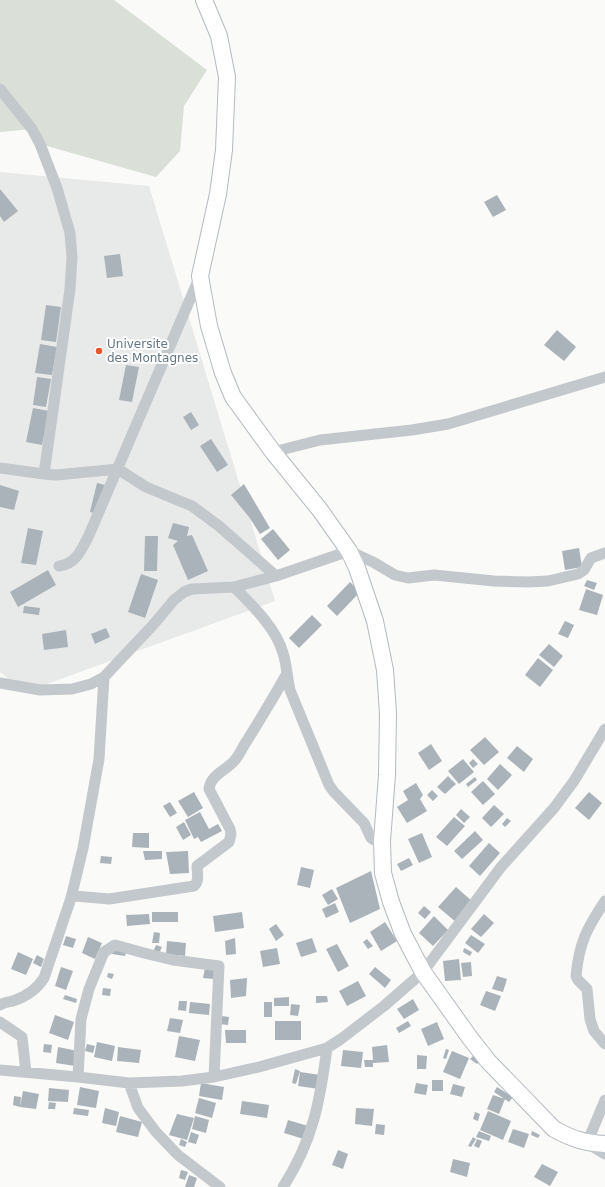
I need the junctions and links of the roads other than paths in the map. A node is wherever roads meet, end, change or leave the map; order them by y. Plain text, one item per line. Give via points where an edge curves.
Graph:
1 (204, 0) edge
2 (0, 89) edge
3 (200, 276) junction
4 (605, 377) edge
5 (273, 452) junction
6 (0, 468) edge
7 (118, 469) junction
8 (44, 474) junction
9 (348, 551) junction
10 (605, 553) edge
11 (59, 566) dead end
12 (276, 576) junction
13 (234, 586) junction
14 (286, 675) junction
15 (104, 677) junction
16 (0, 683) edge
17 (605, 729) edge
18 (382, 841) junction
19 (71, 898) junction
20 (605, 901) edge
21 (423, 972) junction
22 (0, 1004) edge
23 (0, 1022) edge
24 (605, 1044) edge
25 (327, 1048) junction
26 (0, 1070) edge
27 (26, 1072) junction
28 (78, 1077) junction
29 (214, 1077) junction
30 (129, 1084) junction
31 (605, 1100) edge
32 (587, 1143) junction
33 (605, 1144) edge
34 (605, 1154) edge
35 (220, 1187) edge
36 (283, 1187) edge

1 - 3 street via 219,36 227,77 220,180
2 - 8 street via 32,129 40,144 57,188 70,233 70,289
3 - 5 street via 209,326 225,379 233,397
3 - 7 street
4 - 5 street via 448,424 320,440
5 - 9 street via 320,510
6 - 8 street
7 - 8 street via 64,475
7 - 11 street via 81,550 72,561
7 - 12 street via 146,487 192,506
9 - 10 street via 395,575 408,578 434,575 528,582 548,581 578,574 584,570 591,558
9 - 12 street
9 - 18 street via 357,568 375,621 385,670 388,714 387,775
12 - 13 street
13 - 14 street via 265,620 280,643
13 - 15 street via 192,589 184,592
14 - 18 street via 329,785 364,823 371,838
14 - 19 street via 237,758 209,784 208,788 230,829 231,838 197,866 198,882 194,886 109,899 75,896
15 - 16 street via 72,689 40,690
15 - 19 street via 99,759
17 - 21 street via 574,781 554,808 501,867
18 - 21 street via 383,873 391,902 403,934
19 - 22 street via 40,985 13,1001
20 - 24 street via 590,923 582,941 576,976 587,989 590,1019 594,1031
21 - 25 street via 384,1006
21 - 32 street via 488,1061 554,1129
23 - 27 street via 22,1036
25 - 29 street
25 - 36 street via 315,1118 304,1150
26 - 27 street
27 - 28 street
28 - 29 street via 81,1018 89,988 104,952 115,945 173,960 219,966
28 - 30 street
29 - 30 street
30 - 35 street via 138,1108 156,1132 178,1155
31 - 32 street
32 - 33 street
32 - 34 street

